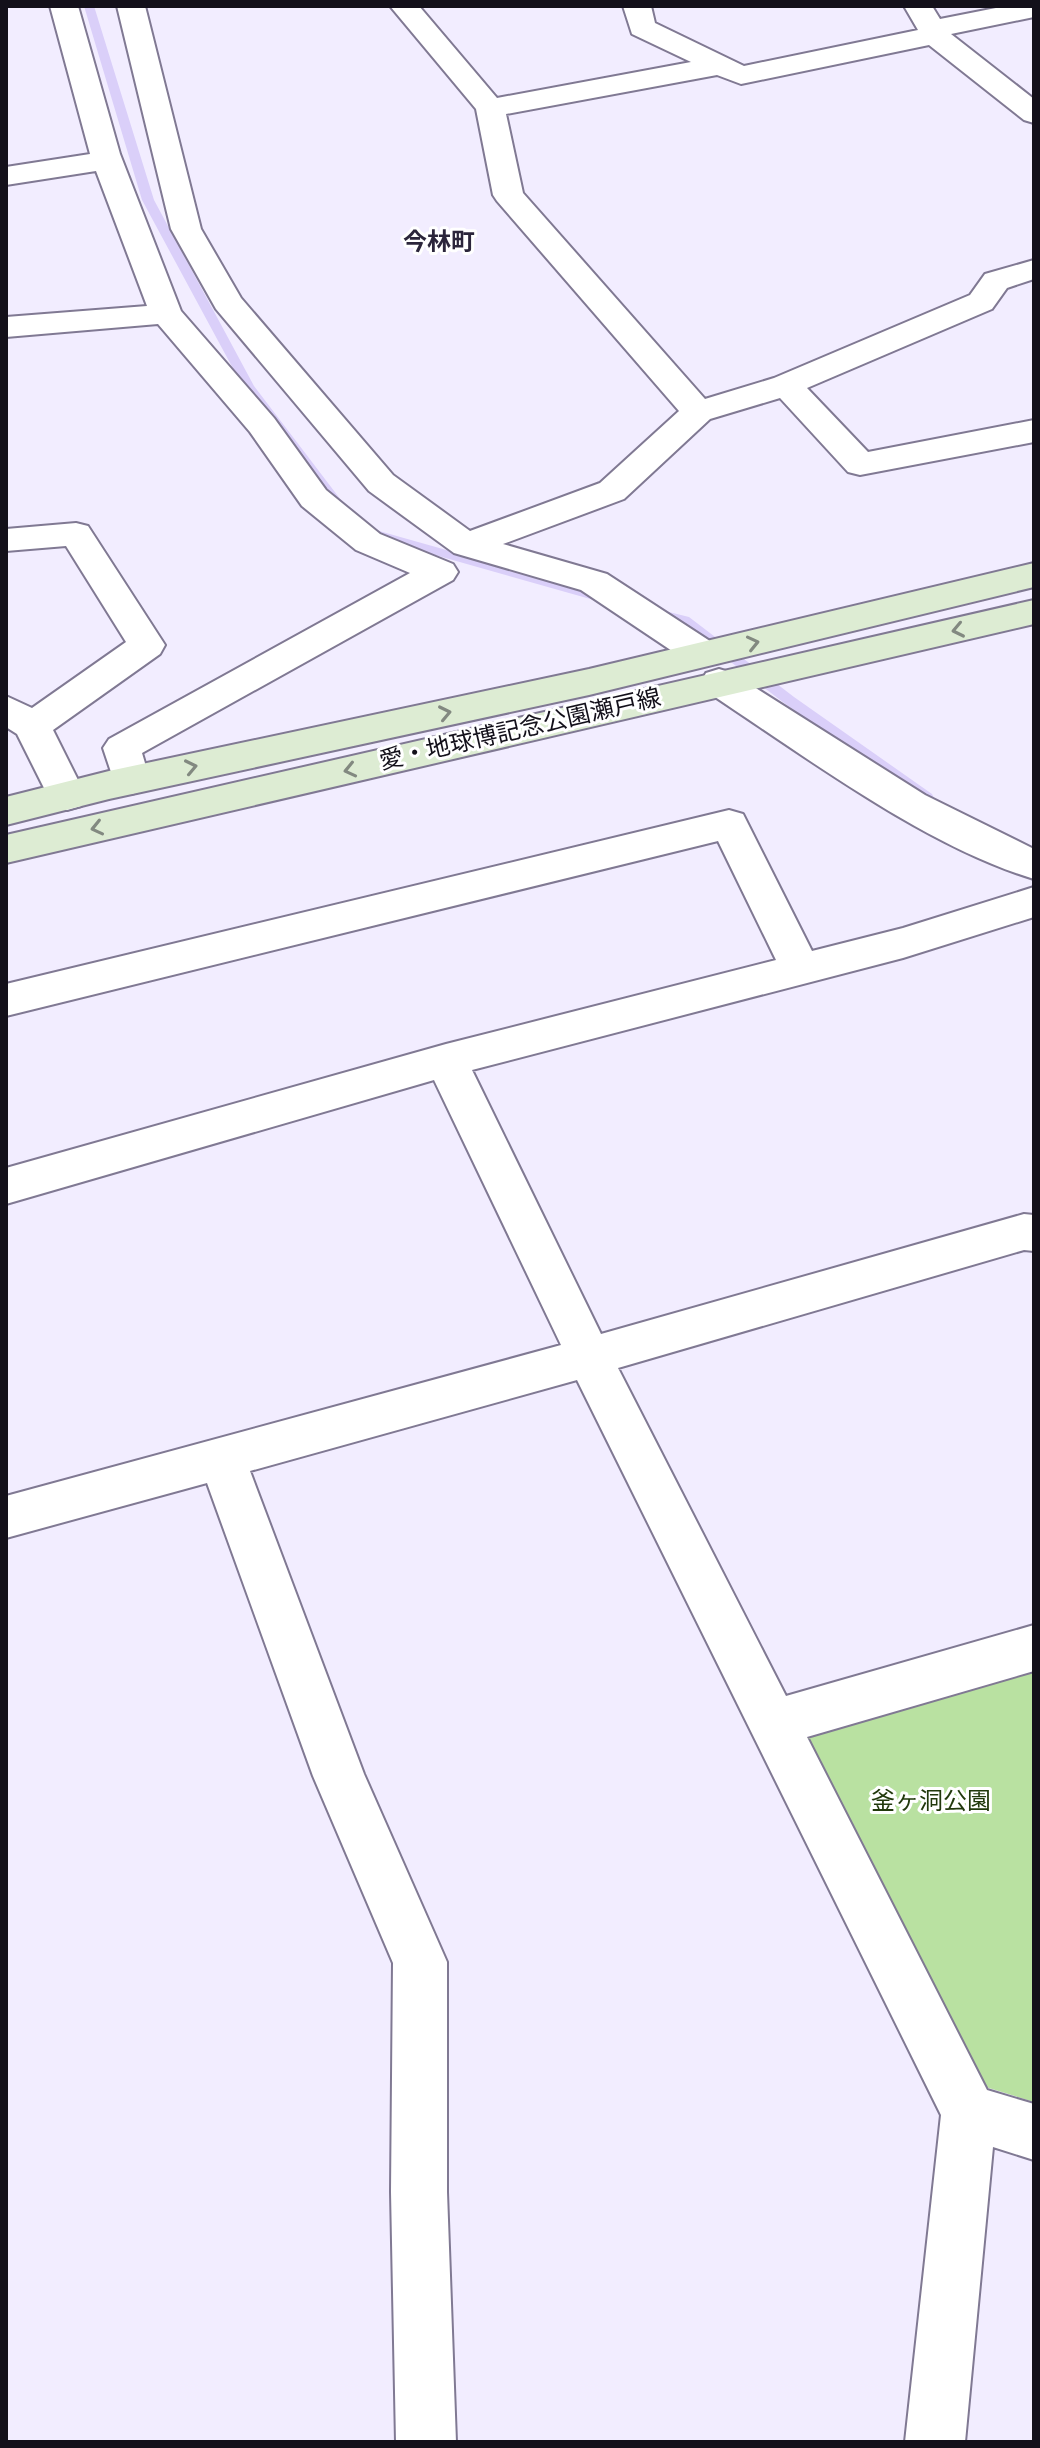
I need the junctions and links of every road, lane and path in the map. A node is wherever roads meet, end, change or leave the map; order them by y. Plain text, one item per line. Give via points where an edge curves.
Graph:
1 (64, 6) edge
2 (131, 6) edge
3 (404, 6) edge
4 (637, 6) edge
5 (1034, 9) edge
6 (928, 23) edge
7 (718, 66) junction
8 (490, 108) junction
9 (1034, 114) edge
10 (108, 160) junction
11 (6, 176) edge
12 (1034, 269) edge
13 (166, 314) junction
14 (6, 327) edge
15 (786, 385) junction
16 (698, 412) junction
17 (1034, 431) edge
18 (6, 540) edge
19 (466, 545) junction
20 (1034, 575) edge
21 (1034, 612) edge
22 (711, 668) junction
23 (19, 717) edge
24 (131, 780) junction
25 (67, 796) junction
26 (6, 811) edge
27 (6, 849) edge
28 (1034, 865) edge
29 (1034, 902) edge
30 (801, 969) junction
31 (6, 1000) edge
32 (446, 1060) junction
33 (6, 1186) edge
34 (1034, 1233) edge
35 (589, 1357) junction
36 (222, 1459) junction
37 (6, 1517) edge
38 (1034, 1648) edge
39 (773, 1723) junction
40 (969, 2112) junction
41 (1034, 2132) edge
42 (426, 2442) edge
43 (935, 2442) edge

1 - 10 street
2 - 19 street via 186,229 227,302 381,483
3 - 8 street
4 - 7 street via 642,28
5 - 6 street
6 - 7 street via 741,75
6 - 9 street
7 - 8 street
8 - 16 street via 508,195
10 - 11 street
10 - 13 street
12 - 15 street via 996,281 981,302
13 - 14 street
13 - 24 street via 262,425 314,498 368,542 440,572 122,748
15 - 16 street
15 - 17 street via 860,464
16 - 19 street via 612,491
18 - 23 street via 76,534 147,645
19 - 22 street via 594,582
22 -> 20 main road, 愛・地球博記念公園瀬戸線
21 -> 22 main road, 愛・地球博記念公園瀬戸線
24 -> 22 main road, 愛・地球博記念公園瀬戸線
22 -> 27 main road, 愛・地球博記念公園瀬戸線
22 - 28 street via 831,754 980,844
23 - 25 street
24 - 25 main road, 愛・地球博記念公園瀬戸線
25 - 26 main road, 愛・地球博記念公園瀬戸線
29 - 30 street
30 - 31 street via 729,824
30 - 32 street
32 - 33 street
32 - 35 street
34 - 35 street
35 - 36 street
35 - 39 street
36 - 37 street
36 - 42 street via 339,1776 420,1962
38 - 39 street
39 - 40 street
40 - 41 street
40 - 43 street

